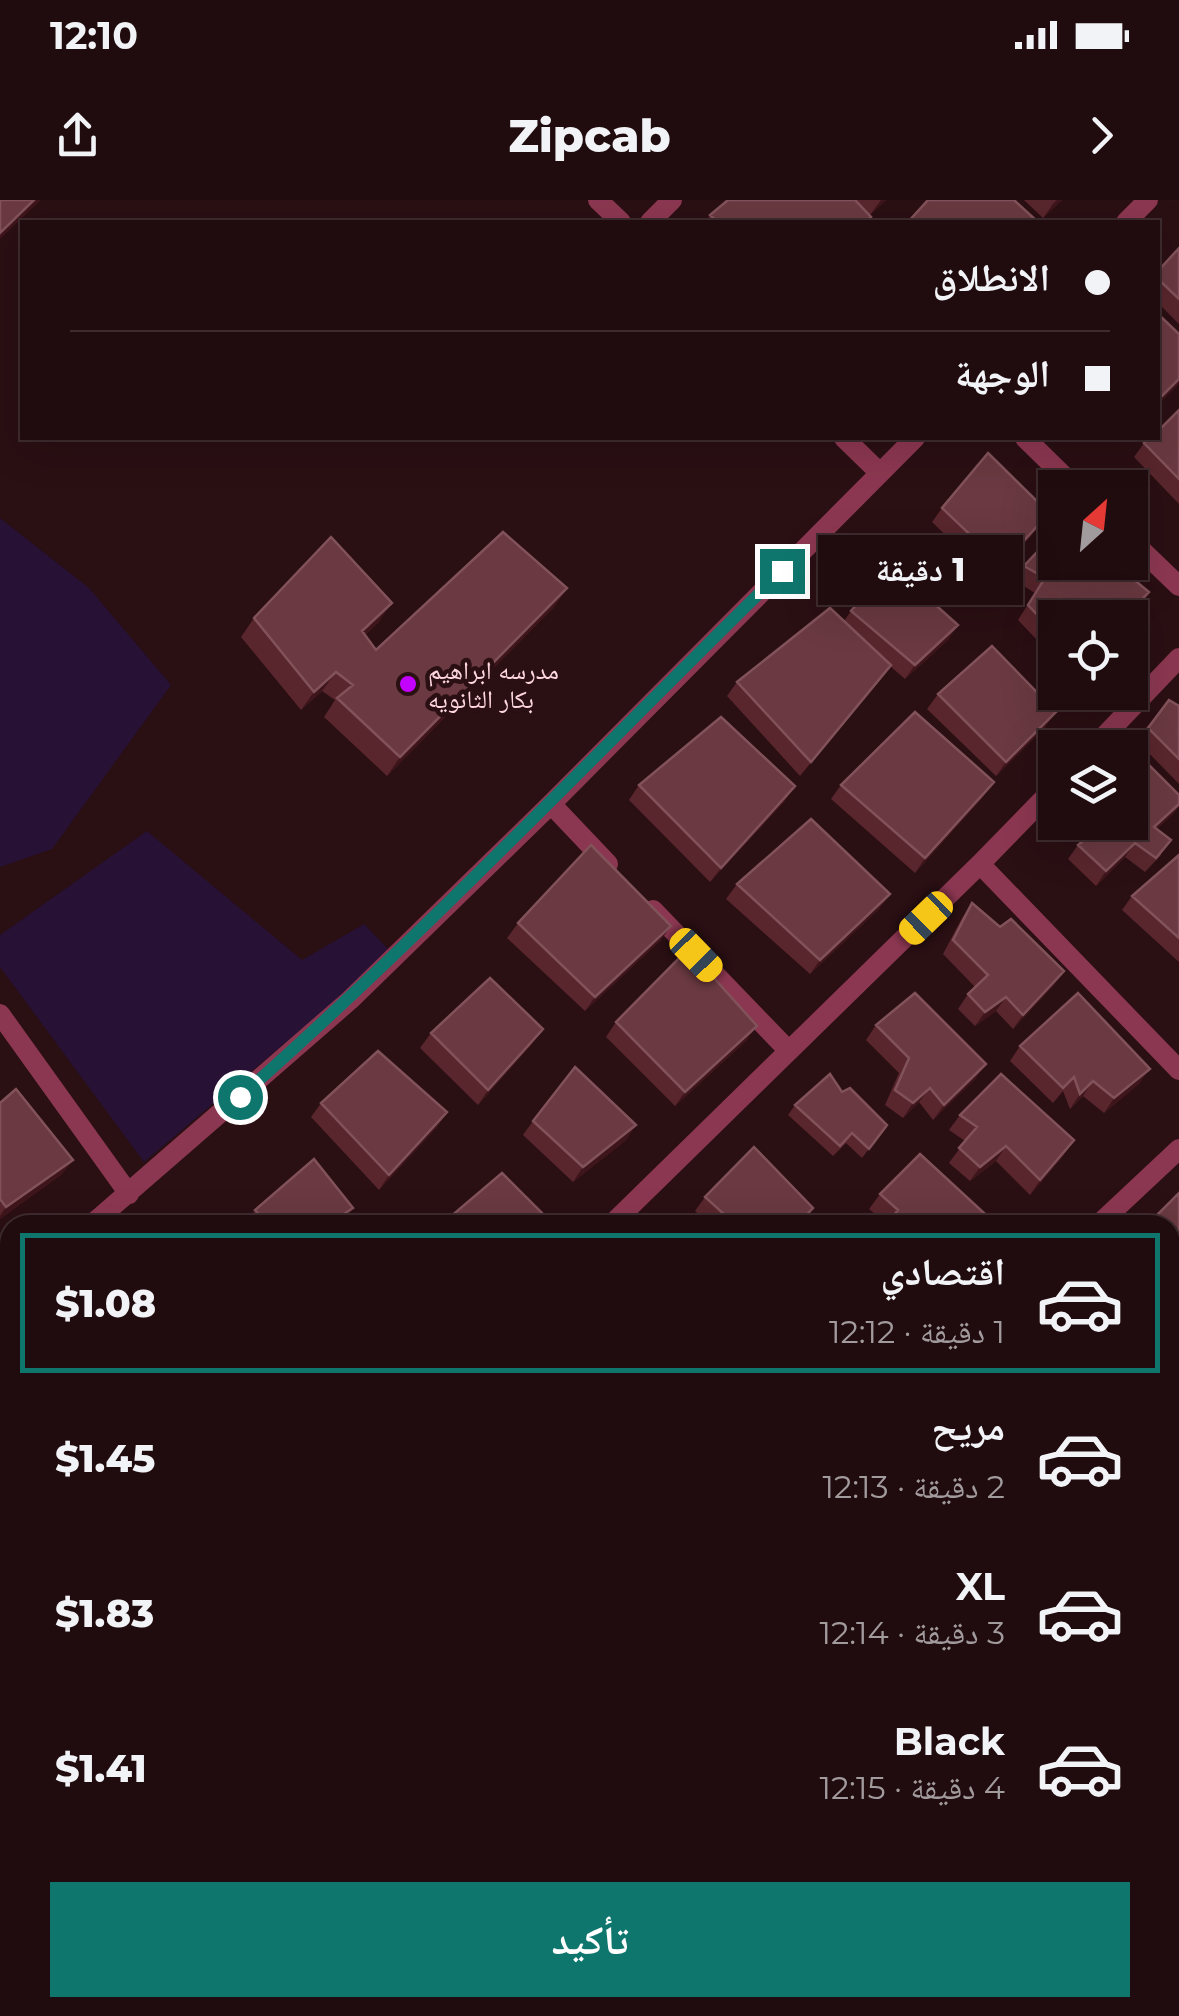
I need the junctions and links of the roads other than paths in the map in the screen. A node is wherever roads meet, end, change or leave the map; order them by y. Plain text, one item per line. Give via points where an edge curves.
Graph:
1 (598, 200) edge
2 (672, 200) edge
3 (1148, 200) edge
4 (620, 220) edge
5 (652, 220) edge
6 (1128, 220) edge
7 (846, 440) edge
8 (914, 440) edge
9 (1026, 440) edge
10 (1057, 470) edge
11 (880, 473) junction
12 (1148, 556) edge
13 (1179, 586) edge
14 (1179, 658) edge
15 (1110, 730) edge
16 (551, 804) junction
17 (1038, 804) edge
18 (980, 864) junction
19 (0, 1014) edge
20 (788, 1050) junction
21 (1179, 1070) edge
22 (1179, 1149) edge
23 (130, 1194) junction
24 (104, 1215) edge
25 (621, 1215) edge
26 (1109, 1215) edge

1 - 4 street
2 - 5 street
3 - 6 street
7 - 11 street
8 - 11 street
9 - 10 street
11 - 16 street
12 - 13 street
14 - 15 street
16 - 20 street
16 - 23 street via 350,1000
17 - 18 street
18 - 20 street
18 - 21 street
19 - 23 street
20 - 25 street
22 - 26 street
23 - 24 street

